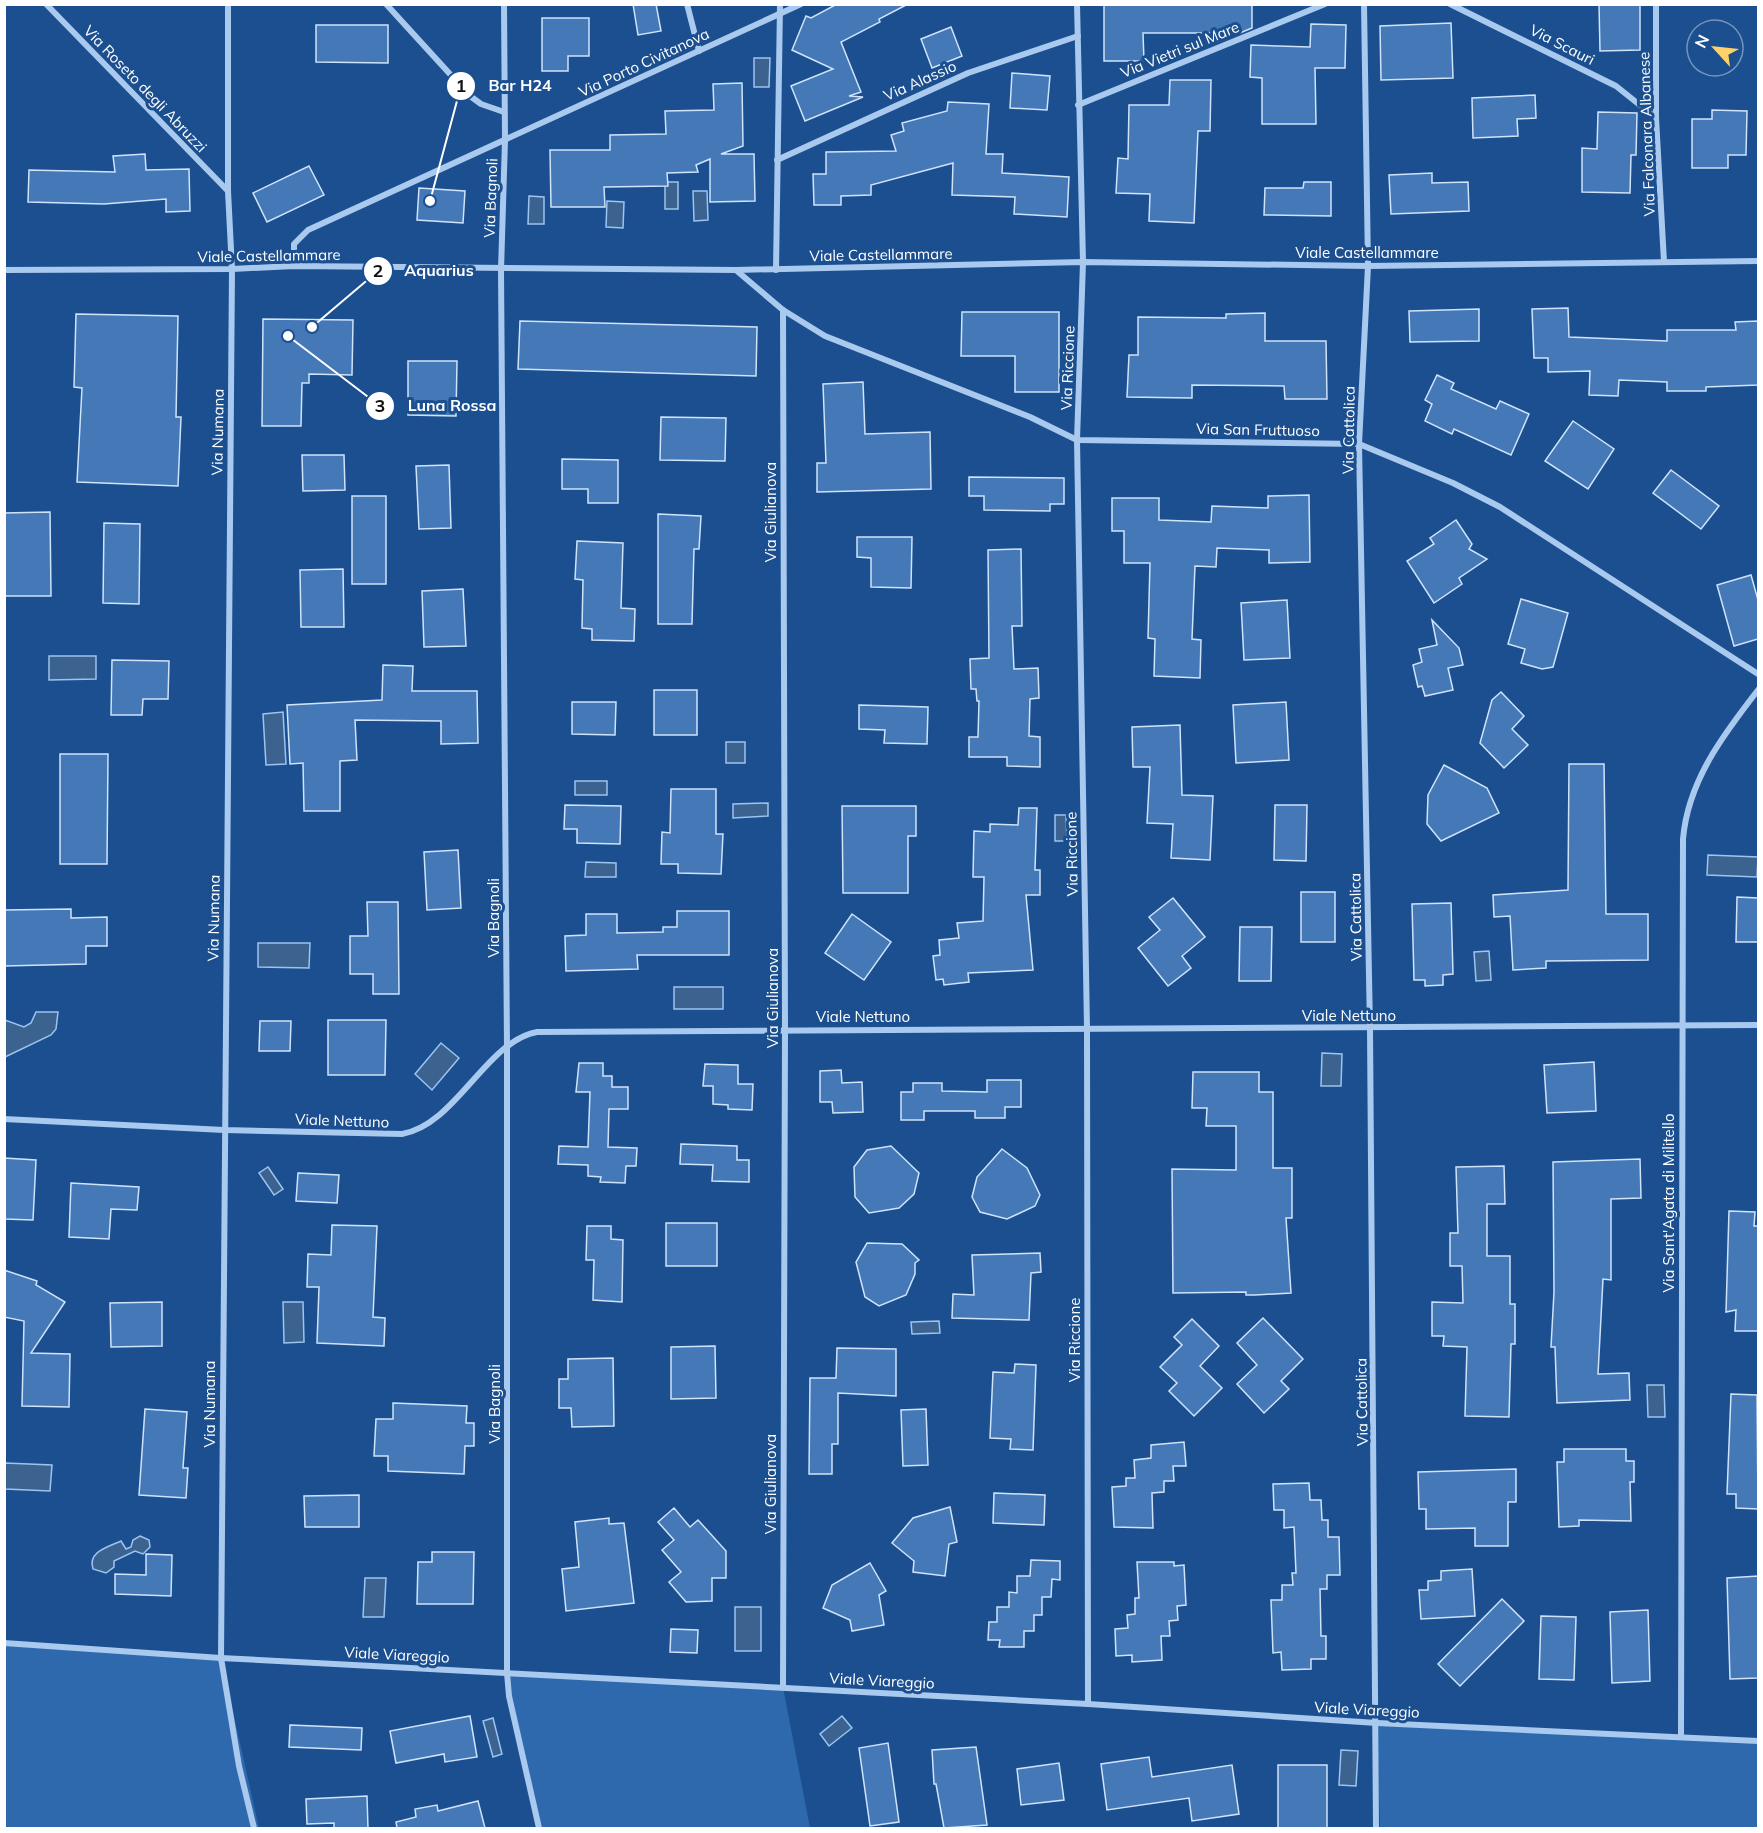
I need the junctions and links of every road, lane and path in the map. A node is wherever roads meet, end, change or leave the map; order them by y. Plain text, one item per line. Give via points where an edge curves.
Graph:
1 (45, 4) edge
2 (228, 4) edge
3 (386, 4) edge
4 (504, 4) edge
5 (687, 4) edge
6 (780, 4) edge
7 (801, 4) edge
8 (1077, 4) edge
9 (1325, 4) edge
10 (1364, 4) edge
11 (1450, 4) edge
12 (1656, 4) edge
13 (780, 14) junction
14 (1078, 36) junction
15 (699, 51) junction
16 (1078, 105) junction
17 (504, 112) junction
18 (1656, 118) junction
19 (505, 140) junction
20 (777, 160) junction
21 (228, 191) junction
22 (1758, 261) edge
23 (1083, 262) junction
24 (1664, 262) junction
25 (294, 266) junction
26 (1368, 266) junction
27 (232, 269) junction
28 (4, 270) edge
29 (501, 270) junction
30 (736, 270) junction
31 (776, 270) junction
32 (783, 309) junction
33 (1077, 440) junction
34 (1359, 444) junction
35 (1758, 674) edge
36 (1758, 690) edge
37 (1758, 1024) edge
38 (1681, 1026) junction
39 (1087, 1028) junction
40 (1370, 1029) junction
41 (785, 1030) junction
42 (507, 1047) junction
43 (4, 1119) edge
44 (224, 1130) junction
45 (4, 1643) edge
46 (221, 1658) junction
47 (507, 1672) junction
48 (783, 1687) junction
49 (1088, 1704) junction
50 (1377, 1723) junction
51 (1681, 1737) junction
52 (1758, 1741) edge
53 (254, 1828) edge
54 (539, 1828) edge
55 (1376, 1828) edge

1 - 21 street, Via Roseto degli Abruzzi
2 - 21 street, Via Numana
3 - 17 street via 470,96
4 - 17 street, Via Bagnoli
5 - 15 street
6 - 13 street
7 - 13 street, Via Porto Civitanova
8 - 14 street, Via Riccione
9 - 16 street, Via Vietri sul Mare
10 - 26 street, Via Cattolica
11 - 18 street, Via Scauri via 1616,86
12 - 18 street, Via Falconara Albanese
13 - 15 street, Via Porto Civitanova
13 - 20 street
14 - 16 street, Via Riccione
14 - 20 street, Via Alassio via 959,76
15 - 19 street, Via Porto Civitanova
16 - 23 street, Via Riccione
17 - 19 street, Via Bagnoli
18 - 24 street, Via Falconara Albanese
19 - 25 street, Via Porto Civitanova via 304,232 295,240
19 - 29 street, Via Bagnoli
20 - 31 street
21 - 27 street, Via Numana
22 - 24 street, Viale Castellammare
23 - 26 street, Viale Castellammare
23 - 31 street, Viale Castellammare
23 - 33 street, Via Riccione
24 - 26 street, Viale Castellammare
25 - 27 street, Viale Castellammare
25 - 29 street, Viale Castellammare
26 - 34 street, Via Cattolica
27 - 28 street, Viale Castellammare
27 - 44 street, Via Numana
29 - 30 street, Viale Castellammare
29 - 42 street, Via Bagnoli
30 - 31 street, Viale Castellammare
30 - 32 street, Via San Fruttuoso
32 - 33 street, Via San Fruttuoso via 840,343 1020,413
32 - 41 street, Via Giulianova
33 - 34 street, Via San Fruttuoso
33 - 39 street, Via Riccione
34 - 35 street, Via San Fruttuoso via 1500,507
34 - 40 street, Via Cattolica
36 - 38 street, Via Sant'Agata di Militello via 1712,756 1686,813
37 - 38 street, Viale Nettuno
38 - 40 street, Viale Nettuno
38 - 51 street, Via Sant'Agata di Militello
39 - 40 street, Viale Nettuno
39 - 41 street, Viale Nettuno
39 - 49 street, Via Riccione
40 - 50 street, Via Cattolica
41 - 42 street, Viale Nettuno via 537,1032
41 - 48 street, Via Giulianova
42 - 44 street, Viale Nettuno via 438,1115 408,1133
42 - 47 street, Via Bagnoli
43 - 44 street, Viale Nettuno
44 - 46 street, Via Numana
45 - 46 street, Viale Viareggio
46 - 47 street, Viale Viareggio
46 - 53 street, Via Numana
47 - 48 street, Viale Viareggio
47 - 54 street, Via Bagnoli
48 - 49 street, Viale Viareggio
49 - 50 street, Viale Viareggio
50 - 51 street, Viale Viareggio
50 - 55 street, Via Cattolica
51 - 52 street, Viale Viareggio

